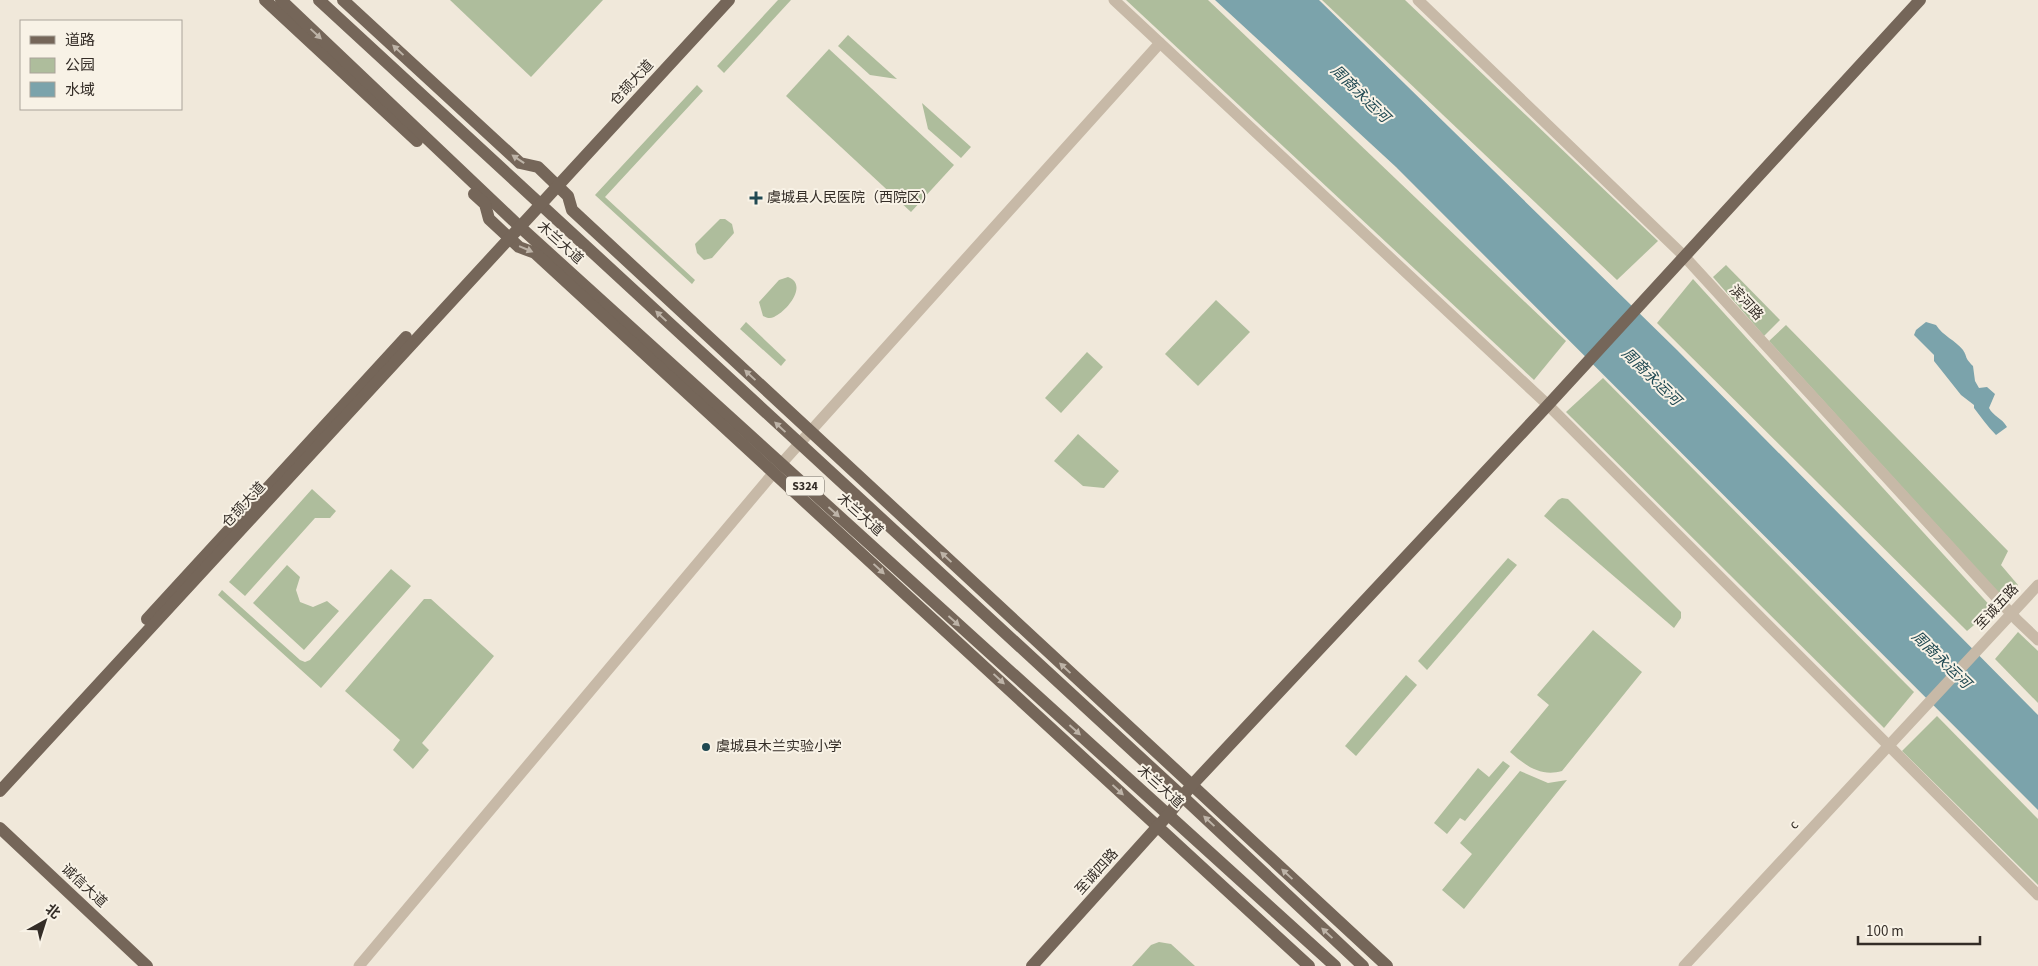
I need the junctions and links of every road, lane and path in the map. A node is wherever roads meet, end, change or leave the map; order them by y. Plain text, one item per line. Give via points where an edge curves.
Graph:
1 (265, 0) edge
2 (281, 0) edge
3 (319, 0) edge
4 (343, 0) edge
5 (719, 0) edge
6 (729, 0) edge
7 (1114, 0) edge
8 (1418, 0) edge
9 (1920, 0) edge
10 (1160, 43) junction
11 (554, 183) junction
12 (537, 201) junction
13 (516, 223) junction
14 (506, 235) junction
15 (1684, 256) junction
16 (1548, 405) junction
17 (811, 431) junction
18 (799, 445) junction
19 (778, 468) junction
20 (2038, 586) edge
21 (2011, 614) junction
22 (2038, 640) edge
23 (1927, 704) joint
24 (1889, 746) junction
25 (0, 779) edge
26 (1191, 786) junction
27 (0, 791) edge
28 (1183, 797) junction
29 (1168, 815) junction
30 (1158, 827) junction
31 (0, 828) edge
32 (2038, 895) edge
33 (147, 966) edge
34 (359, 966) edge
35 (1032, 966) edge
36 (1310, 966) edge
37 (1334, 966) edge
38 (1363, 966) edge
39 (1387, 966) edge
40 (1684, 966) edge

1 - 14 main road via 485,204 489,219
2 -> 13 main road, 木兰大道 / S324
3 - 12 main road, 木兰大道 / S324
11 -> 4 main road via 538,167 520,163
5 - 11 main road, 仓颉大道
6 - 11 main road, 仓颉大道
7 - 10 street
8 - 15 street, 滨河路
9 - 15 main road, 至诚四路
10 - 16 street
10 - 17 street
11 - 12 main road
17 -> 11 main road via 572,210 568,196
12 - 13 main road
18 -> 12 main road, 木兰大道 / S324
13 - 14 main road
13 - 19 main road, 木兰大道 / S324
14 -> 19 main road via 519,248 535,253
14 - 25 main road, 仓颉大道
14 - 27 main road, 仓颉大道
15 - 16 main road, 至诚四路
15 - 21 street, 滨河路
16 - 24 street
16 - 26 main road, 至诚四路
17 - 18 street
26 -> 17 main road
18 - 19 street
18 - 28 main road, 木兰大道 / S324
19 -> 29 main road, 木兰大道 / S324
19 -> 30 main road
19 - 34 street
20 - 21 street, 至诚五路
21 - 22 street, 滨河路
21 - 23 street, 至诚五路
23 - 24 street, c
24 - 32 street
24 - 40 street, c
26 - 28 main road, 至诚四路
39 -> 26 main road
28 - 29 main road, 至诚四路
38 -> 28 main road, 木兰大道 / S324
29 - 30 main road, 至诚四路
29 - 37 main road, 木兰大道 / S324
30 - 35 main road, 至诚四路
30 - 36 main road
31 - 33 main road, 诚信大道

